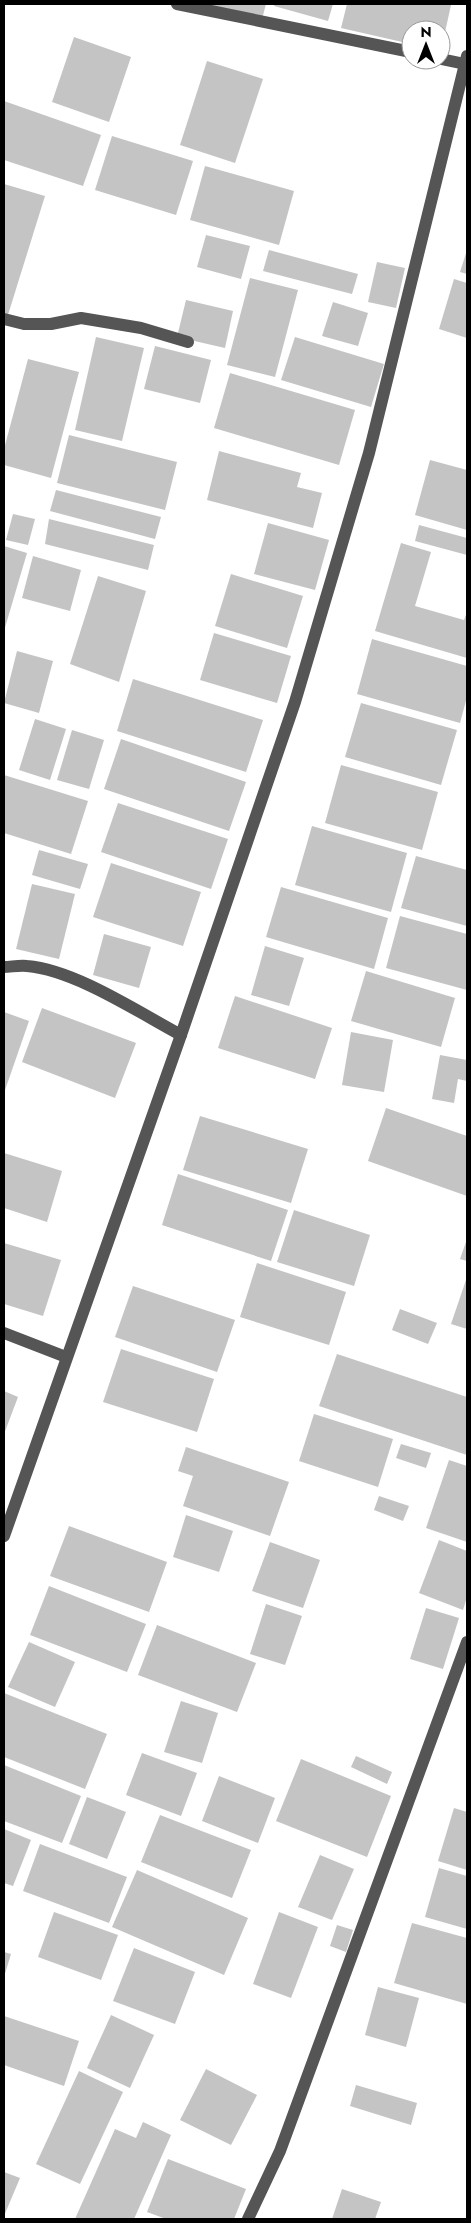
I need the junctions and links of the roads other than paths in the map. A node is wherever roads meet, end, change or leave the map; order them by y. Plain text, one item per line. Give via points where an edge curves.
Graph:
1 (177, 4) edge
2 (401, 50) edge
3 (451, 59) edge
4 (466, 60) edge
5 (4, 319) edge
6 (188, 342) dead end
7 (4, 967) edge
8 (180, 1035) junction
9 (4, 1333) edge
10 (66, 1357) junction
11 (4, 1536) edge
12 (467, 1642) edge
13 (248, 2219) edge

1 - 2 street
3 - 4 street
4 - 8 street via 369,452 295,702
5 - 6 street via 24,324 52,324 81,318 141,328
7 - 8 street via 26,966 52,971 92,987
8 - 10 street
9 - 10 street
10 - 11 street
12 - 13 street via 280,2151

